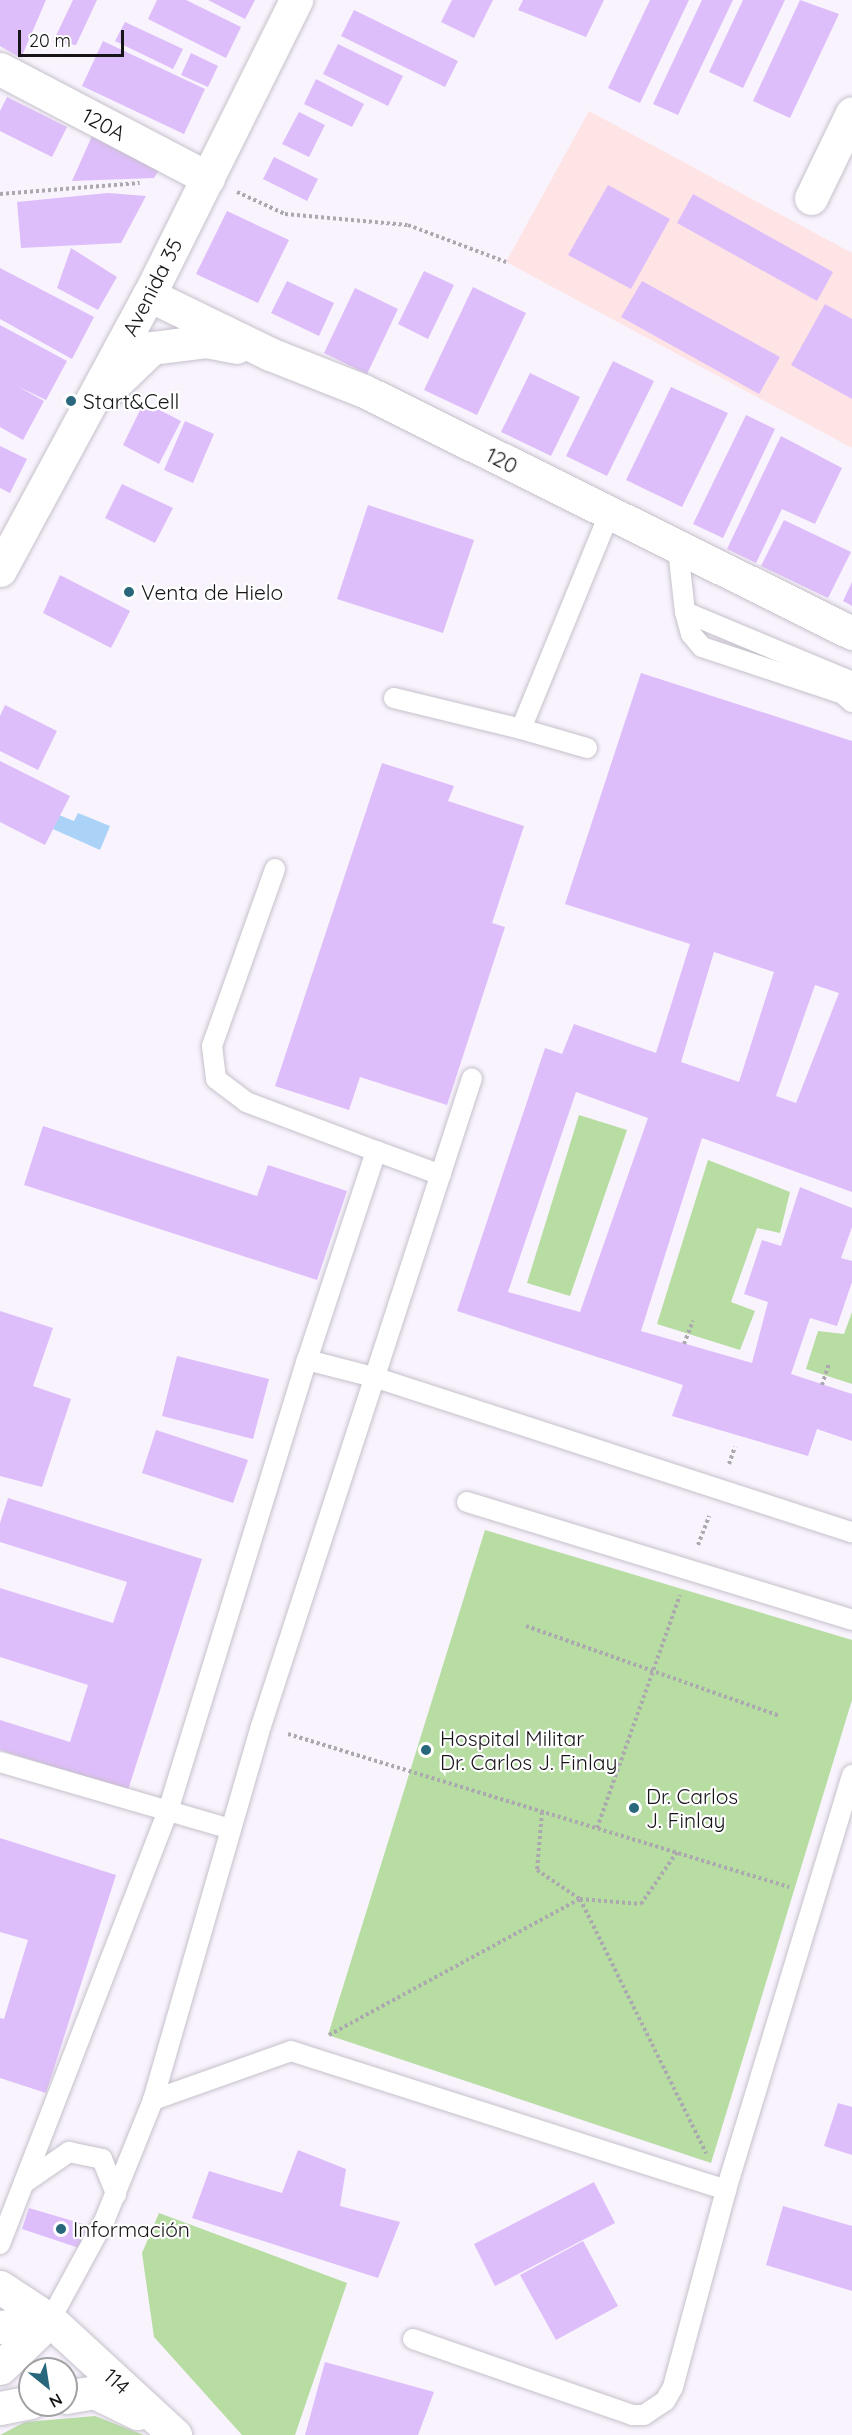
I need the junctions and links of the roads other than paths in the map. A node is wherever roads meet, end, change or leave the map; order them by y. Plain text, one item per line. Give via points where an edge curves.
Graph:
1 (296, 0) edge
2 (0, 69) edge
3 (852, 113) edge
4 (208, 178) junction
5 (810, 198) dead end
6 (149, 295) junction
7 (270, 354) junction
8 (87, 411) junction
9 (609, 514) junction
10 (678, 549) junction
11 (0, 570) edge
12 (685, 612) junction
13 (852, 633) edge
14 (852, 682) edge
15 (394, 698) dead end
16 (852, 702) edge
17 (520, 729) junction
18 (587, 748) dead end
19 (275, 869) dead end
20 (472, 1078) dead end
21 (376, 1151) junction
22 (441, 1175) junction
23 (306, 1360) junction
24 (377, 1378) junction
25 (467, 1502) dead end
26 (852, 1532) edge
27 (852, 1620) edge
28 (0, 1762) edge
29 (852, 1775) edge
30 (168, 1811) junction
31 (231, 1829) junction
32 (153, 2100) junction
33 (24, 2183) junction
34 (726, 2190) junction
35 (116, 2194) junction
36 (0, 2244) edge
37 (0, 2288) edge
38 (50, 2320) junction
39 (0, 2327) edge
40 (413, 2339) dead end
41 (0, 2368) edge
42 (78, 2395) edge
43 (18, 2404) edge
44 (0, 2408) edge
45 (172, 2432) edge

1 - 4 street, Avenida 35
2 - 4 street, 120A
3 - 5 street
4 - 6 street, Avenida 35
6 - 7 street, 120
6 - 8 street, Avenida 35
7 - 8 street via 206,341 152,348
7 - 9 street, 120 via 364,391
8 - 11 street, Avenida 35
9 - 10 street, 120
9 - 17 lane
10 - 12 lane
10 - 13 street, 120
12 - 14 lane
12 - 16 lane via 691,634 702,647 843,694
15 - 17 lane
17 - 18 lane
19 - 21 lane via 212,1046 216,1079 246,1102
20 - 22 lane
21 - 22 lane
21 - 23 lane
22 - 24 lane
23 - 24 lane
23 - 30 lane
24 - 26 lane
24 - 31 lane via 261,1726
25 - 27 lane
28 - 30 lane
29 - 34 lane
30 - 31 lane
30 - 33 lane
31 - 32 lane
32 - 34 lane via 291,2052
32 - 35 lane
33 - 35 lane via 69,2152 102,2159
33 - 36 lane
34 - 40 lane via 673,2387 665,2401 644,2415 632,2415
35 - 38 lane
37 - 38 street, 114
38 - 39 street
38 - 41 street
38 - 45 street, 114
42 - 45 street via 94,2392
43 - 44 street

